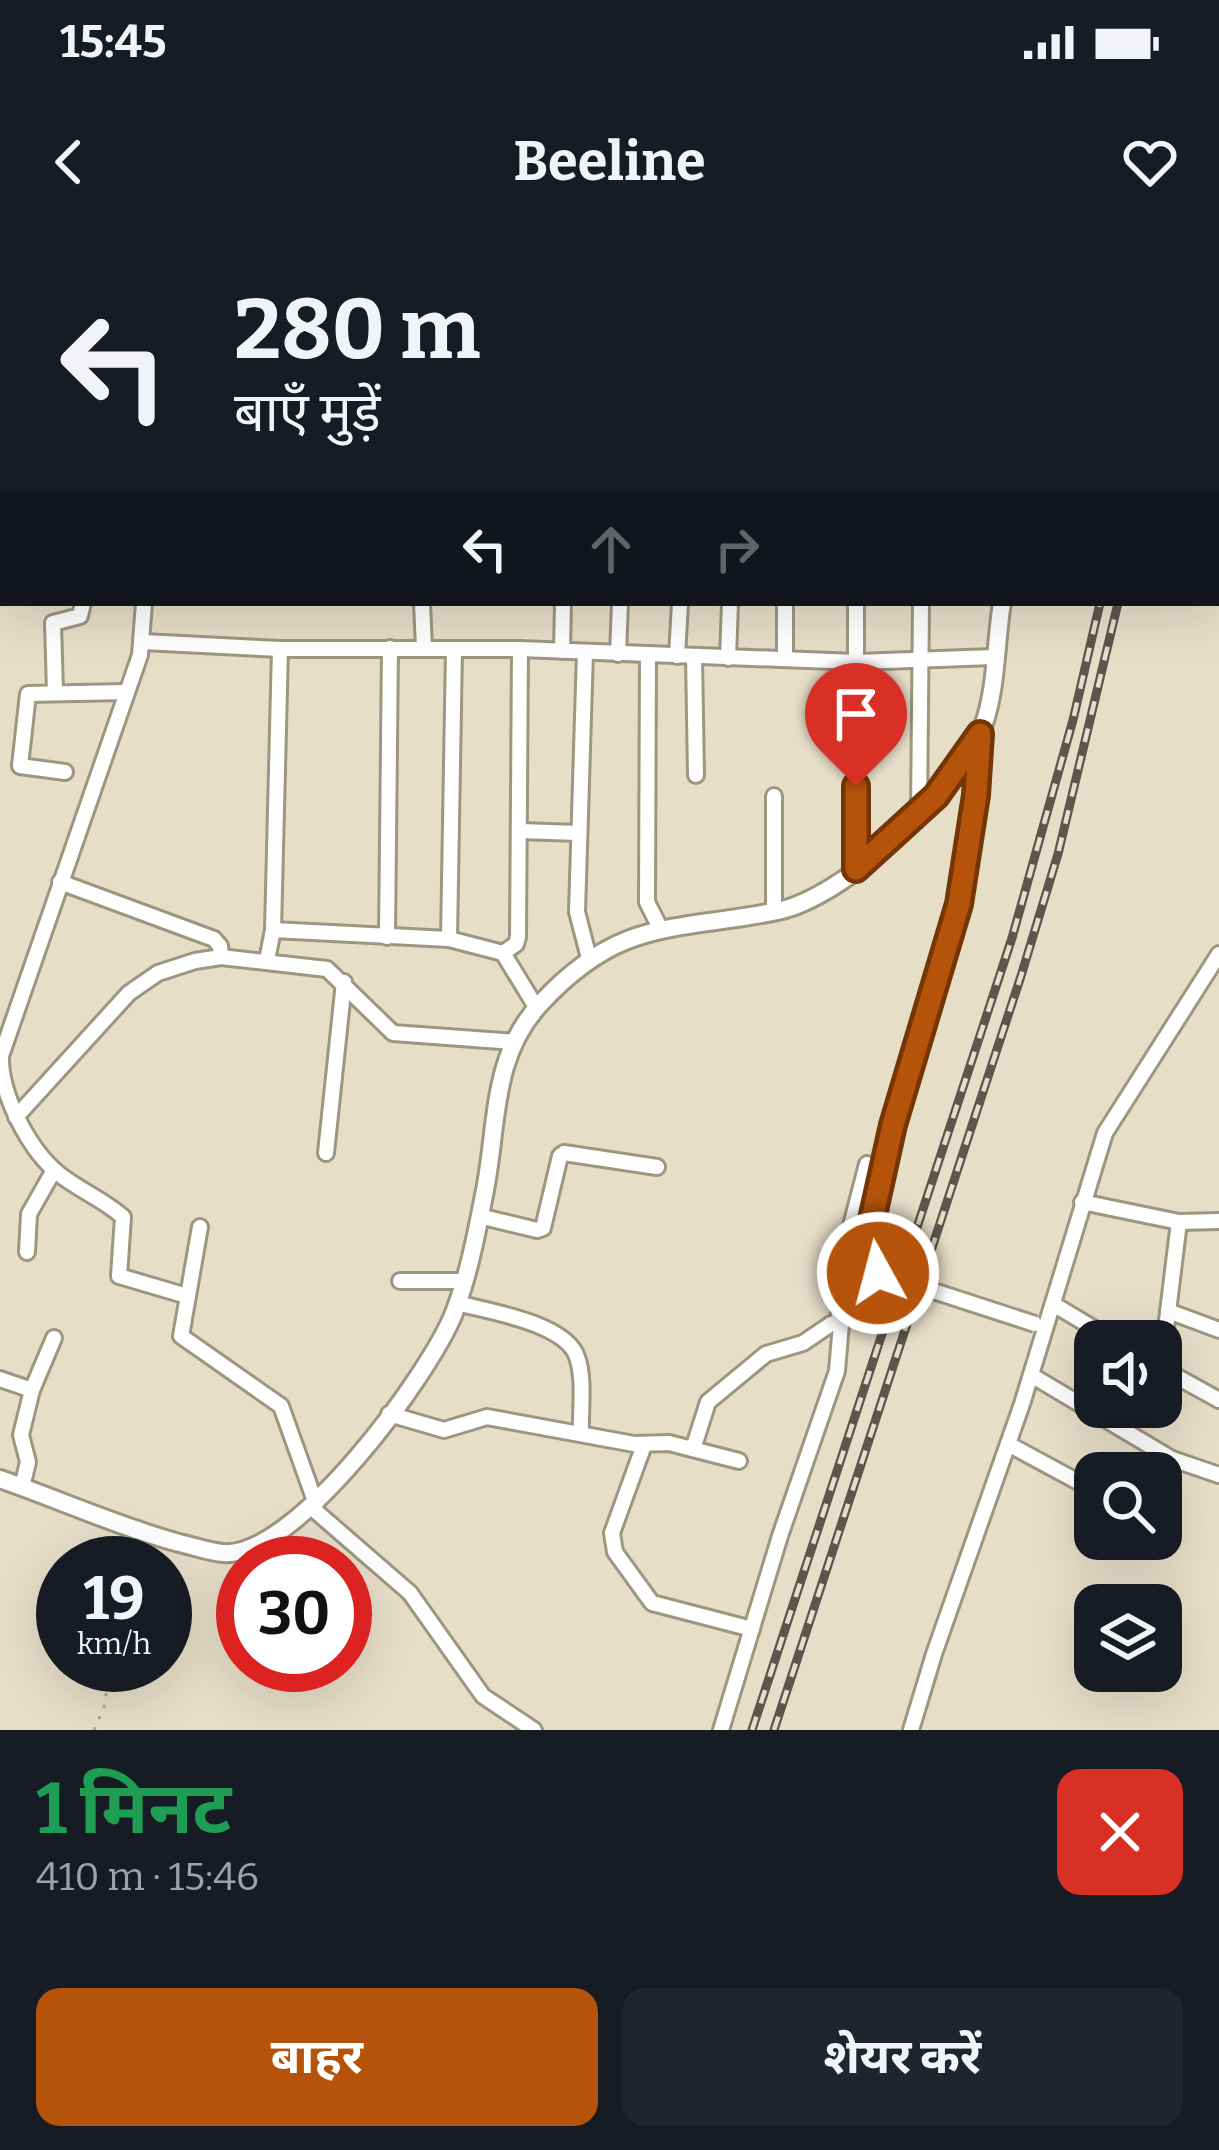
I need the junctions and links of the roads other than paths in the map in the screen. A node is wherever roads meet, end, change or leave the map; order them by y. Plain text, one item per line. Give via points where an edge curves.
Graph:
1 (82, 606) edge
2 (145, 606) edge
3 (422, 606) edge
4 (563, 606) edge
5 (620, 606) edge
6 (680, 606) edge
7 (730, 606) edge
8 (785, 606) edge
9 (856, 606) edge
10 (922, 606) edge
11 (1002, 606) edge
12 (143, 643) junction
13 (390, 648) junction
14 (424, 648) junction
15 (280, 649) junction
16 (454, 649) junction
17 (520, 649) junction
18 (562, 651) junction
19 (585, 652) junction
20 (618, 654) junction
21 (648, 655) junction
22 (677, 656) junction
23 (694, 656) junction
24 (994, 657) junction
25 (728, 658) junction
26 (785, 659) junction
27 (921, 659) junction
28 (856, 662) junction
29 (55, 692) junction
30 (127, 692) junction
31 (980, 734) junction
32 (65, 772) dead end
33 (696, 775) dead end
34 (775, 796) dead end
35 (919, 814) junction
36 (519, 831) junction
37 (579, 833) junction
38 (856, 869) junction
39 (60, 882) junction
40 (774, 911) junction
41 (659, 928) junction
42 (273, 930) junction
43 (387, 937) junction
44 (449, 939) junction
45 (502, 953) junction
46 (221, 957) junction
47 (589, 958) junction
48 (267, 960) junction
49 (1217, 961) edge
50 (344, 982) junction
51 (536, 1007) junction
52 (515, 1042) junction
53 (2, 1087) edge
54 (16, 1117) junction
55 (326, 1153) dead end
56 (867, 1164) dead end
57 (657, 1168) dead end
58 (54, 1170) junction
59 (1082, 1202) junction
60 (479, 1216) junction
61 (1219, 1221) edge
62 (1179, 1222) junction
63 (200, 1227) dead end
64 (27, 1252) dead end
65 (400, 1281) dead end
66 (464, 1281) junction
67 (188, 1297) junction
68 (457, 1303) junction
69 (1053, 1304) junction
70 (1168, 1311) junction
71 (1080, 1320) edge
72 (1167, 1320) edge
73 (838, 1322) junction
74 (1040, 1325) junction
75 (1219, 1330) edge
76 (54, 1339) dead end
77 (1030, 1375) junction
78 (0, 1379) edge
79 (1182, 1380) edge
80 (32, 1390) junction
81 (1219, 1400) edge
82 (389, 1414) junction
83 (580, 1434) junction
84 (1008, 1444) junction
85 (644, 1445) junction
86 (693, 1449) junction
87 (739, 1461) dead end
88 (1219, 1475) edge
89 (0, 1479) edge
90 (1074, 1480) edge
91 (22, 1487) junction
92 (314, 1506) junction
93 (752, 1629) junction
94 (534, 1730) edge
95 (721, 1730) edge
96 (911, 1730) edge

1 - 29 street via 80,616 53,623
2 - 12 street
3 - 14 street
4 - 18 street
5 - 20 street
6 - 22 street
7 - 25 street
8 - 26 street
9 - 28 street
10 - 27 street
11 - 24 main road
12 - 15 street
12 - 30 street
13 - 14 street
13 - 15 street
13 - 43 street
14 - 16 street
15 - 42 street
16 - 17 street
16 - 44 street
17 - 18 street
17 - 36 street
18 - 19 street
19 - 20 street
19 - 37 street
20 - 21 street
21 - 22 street
21 - 41 street via 647,902
22 - 23 street
23 - 25 street
23 - 33 street
24 - 27 street
24 - 31 main road
25 - 26 street
26 - 28 street
27 - 28 street
27 - 35 street
28 - 38 street
29 - 30 street
29 - 32 street via 25,698 18,762 22,769
30 - 39 street
31 - 35 main road
31 - 74 street, bridge via 959,904 893,1125 865,1261 878,1273
34 - 40 street
35 - 38 main road
36 - 37 street
36 - 45 street via 518,937
37 - 47 street via 578,912
38 - 40 main road via 813,898
39 - 46 street via 214,939
39 - 53 street via 1,1056
40 - 41 main road
41 - 47 main road
42 - 43 street
42 - 48 street
43 - 44 street
44 - 45 street
45 - 51 street
46 - 48 street
46 - 54 street via 142,982
47 - 51 main road
48 - 50 street via 320,967
49 - 59 street via 1110,1121
50 - 52 street via 393,1033
50 - 55 street
51 - 52 main road
52 - 60 main road via 495,1096
53 - 54 street
54 - 58 street
56 - 73 street
57 - 60 street via 564,1154 543,1228
58 - 64 street via 29,1214
58 - 67 street via 123,1217 119,1276
59 - 62 street
59 - 69 street
60 - 66 main road
61 - 62 street
62 - 70 street
63 - 67 street
65 - 66 street
66 - 68 main road
67 - 92 street via 181,1336 281,1406
68 - 82 main road
68 - 83 street via 536,1324 572,1347
69 - 71 street
69 - 74 street
70 - 72 street
70 - 75 street
73 - 86 street via 766,1354 708,1402
73 - 93 street via 837,1371
74 - 77 street
76 - 80 street
77 - 84 street
77 - 88 street via 1172,1459
78 - 80 street
79 - 81 street
80 - 91 street via 21,1435 28,1458
82 - 83 street via 444,1430 481,1416
82 - 92 main road
83 - 85 street
84 - 90 street
84 - 96 street
85 - 86 street
85 - 93 street via 612,1533 615,1552 652,1603
86 - 87 street
89 - 91 main road
91 - 92 main road via 226,1554 269,1540
92 - 94 street via 410,1593 483,1696
93 - 95 street

